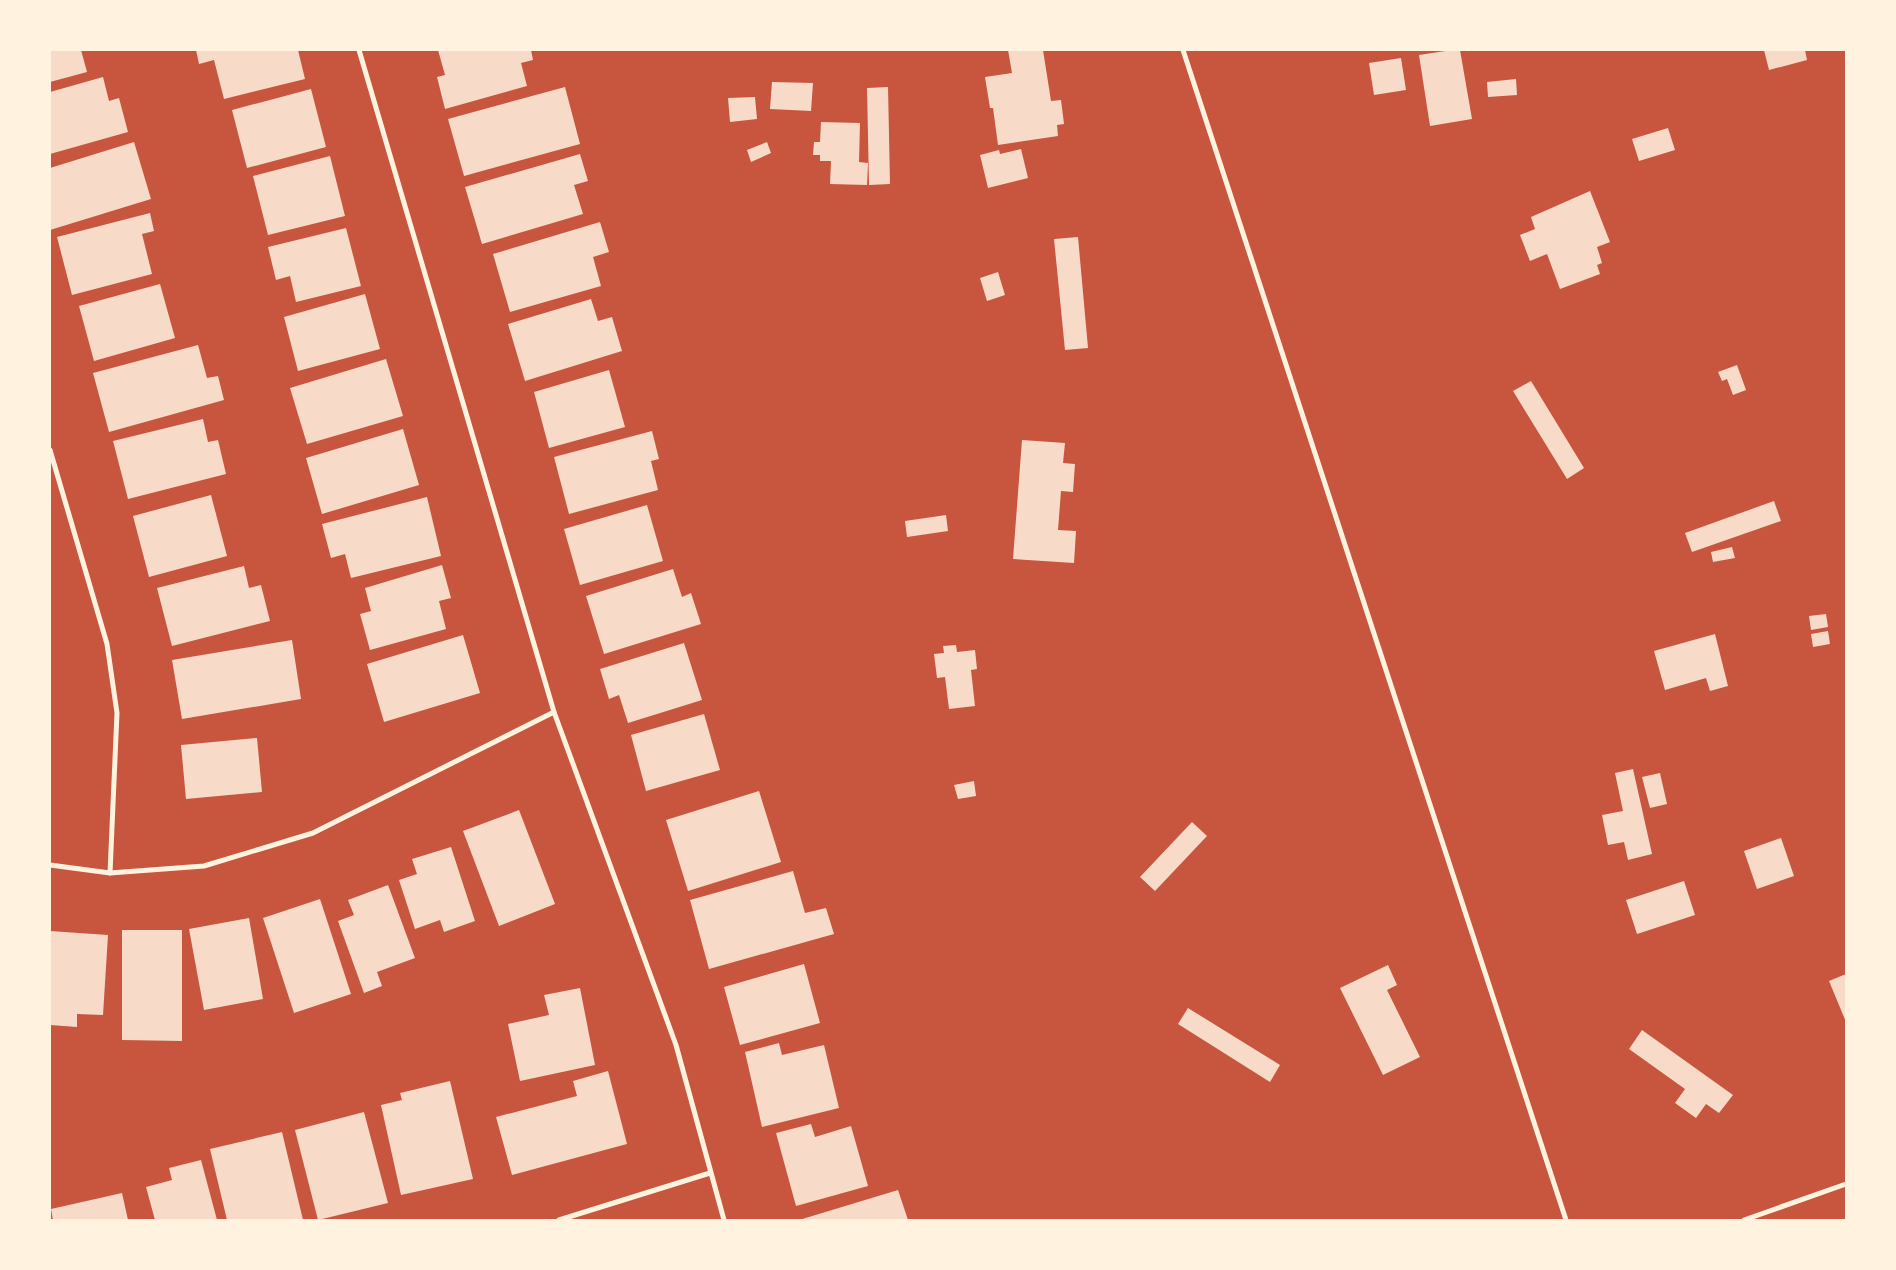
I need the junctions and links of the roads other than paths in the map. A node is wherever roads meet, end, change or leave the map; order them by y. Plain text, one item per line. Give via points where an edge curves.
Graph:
1 (359, 50) edge
2 (1183, 50) edge
3 (50, 450) edge
4 (554, 712) junction
5 (50, 865) edge
6 (110, 873) junction
7 (710, 1172) junction
8 (1846, 1184) edge
9 (559, 1220) edge
10 (724, 1220) edge
11 (1566, 1220) edge
12 (1744, 1220) edge

1 - 4 street
2 - 11 street
3 - 6 street via 107,644 117,713
4 - 6 street via 313,833 204,866
4 - 7 street via 676,1045
5 - 6 street
7 - 9 street
7 - 10 street
8 - 12 street

